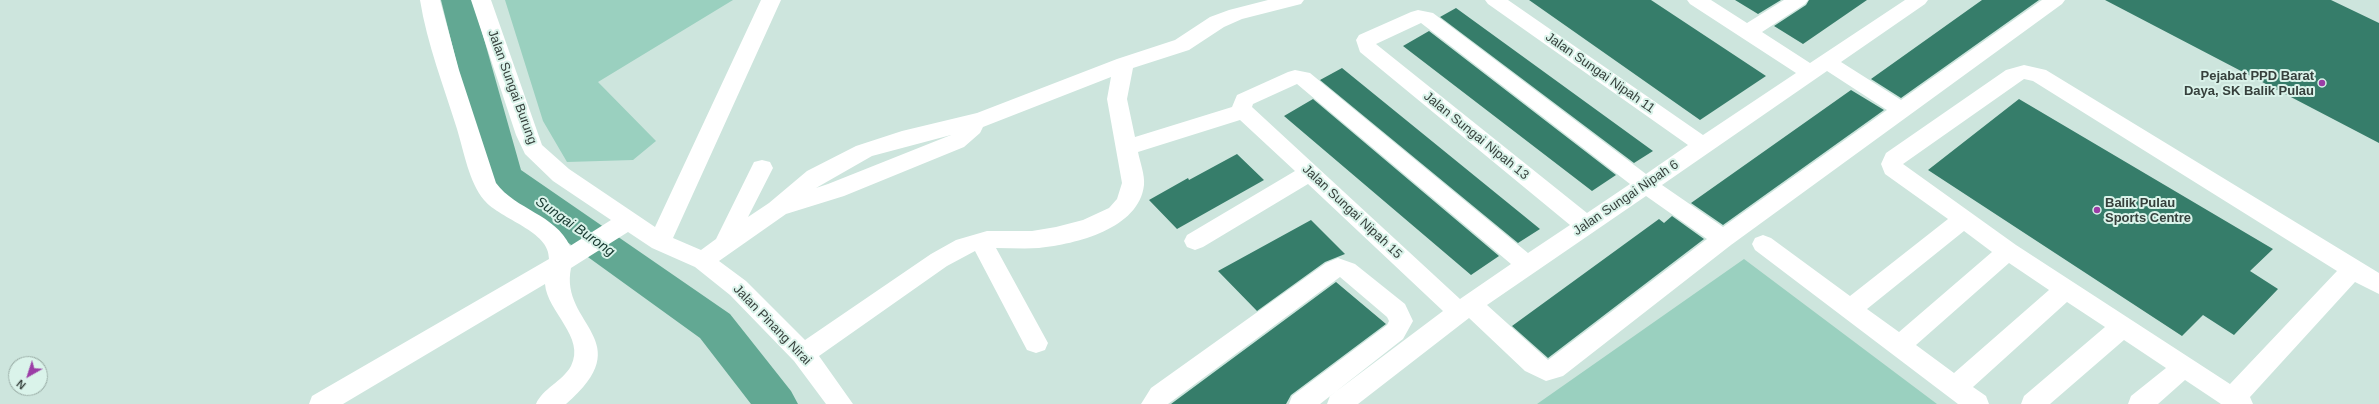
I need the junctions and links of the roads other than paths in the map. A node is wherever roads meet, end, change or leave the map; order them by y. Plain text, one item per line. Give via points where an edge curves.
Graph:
1 (430, 0) edge
2 (481, 0) edge
3 (771, 0) edge
4 (1291, 0) edge
5 (1496, 0) edge
6 (1697, 0) edge
7 (1798, 0) edge
8 (1918, 0) edge
9 (2055, 0) edge
10 (1232, 7) edge
11 (1748, 32) junction
12 (1124, 64) junction
13 (1819, 67) junction
14 (1244, 111) junction
15 (1903, 111) junction
16 (1704, 146) junction
17 (1125, 148) junction
18 (762, 168) dead end
19 (1310, 172) junction
20 (1646, 185) junction
21 (592, 195) joint
22 (1963, 219) junction
23 (622, 225) junction
24 (1586, 225) junction
25 (1723, 239) junction
26 (981, 241) junction
27 (1194, 241) dead end
28 (660, 242) junction
29 (726, 243) junction
30 (1763, 244) dead end
31 (2008, 251) junction
32 (564, 261) junction
33 (703, 261) junction
34 (1527, 265) junction
35 (2353, 269) junction
36 (2379, 284) edge
37 (2065, 289) junction
38 (1465, 308) junction
39 (1850, 309) junction
40 (2122, 327) junction
41 (1036, 342) dead end
42 (1899, 346) junction
43 (803, 354) junction
44 (2184, 367) junction
45 (1955, 388) junction
46 (2237, 401) edge
47 (321, 404) edge
48 (548, 404) edge
49 (841, 404) edge
50 (1153, 404) edge
51 (1301, 404) edge
52 (1339, 404) edge
53 (1977, 404) edge
54 (2033, 404) edge
55 (2140, 404) edge

1 - 32 street via 444,56 486,186 491,195 503,205 546,230 557,241
2 - 21 street, Jalan Sungai Burung via 533,149 561,175
3 - 28 street
4 - 10 street
5 - 16 street, Jalan Sungai Nipah 11
6 - 11 street
7 - 11 street
8 - 13 street, Jalan Sungai Nipah 6
9 - 15 street
10 - 12 street via 1217,22 1182,45
11 - 13 street
12 - 17 street via 1117,99
12 - 29 street via 983,119 957,142 836,190 777,209
13 - 15 street
13 - 16 street, Jalan Sungai Nipah 6
14 - 17 street
14 - 19 street, Jalan Sungai Nipah 15
14 - 34 street via 1244,100 1295,77 1303,78
15 - 25 street
16 - 20 street, Jalan Sungai Nipah 6
17 - 26 street via 1133,183 1128,201 1116,216 1063,234 1039,239
18 - 29 street
19 - 27 street
19 - 38 street, Jalan Sungai Nipah 15
20 - 24 street, Jalan Sungai Nipah 6
20 - 24 street, Jalan Sungai Nipah 13 via 1426,17 1418,16 1366,40 1367,47
20 - 25 street
21 - 23 street, Jalan Pinang Nirai
22 - 31 street
22 - 35 street via 1893,168 1894,159 2014,75 2024,72 2040,75
22 - 39 street
23 - 28 street, Jalan Pinang Nirai
23 - 32 street
24 - 34 street, Jalan Sungai Nipah 6
25 - 38 street, Jalan Sungai Nipah 15 via 1550,370 1546,371 1534,364
26 - 41 street
26 - 43 street via 939,260
28 - 33 street, Jalan Pinang Nirai
29 - 33 street
30 - 39 street
31 - 37 street
31 - 42 street
32 - 47 street
32 - 48 street via 556,287 560,302 581,331 586,349 586,363 569,388
33 - 43 street, Jalan Pinang Nirai via 738,288
34 - 38 street, Jalan Sungai Nipah 6
35 - 36 street
35 - 46 street
37 - 40 street
37 - 45 street
38 - 52 street, Jalan Sungai Nipah 6
39 - 42 street
40 - 44 street
40 - 54 street
42 - 45 street
43 - 49 street, Jalan Pinang Nirai
44 - 46 street
44 - 55 street
45 - 53 street
50 - 51 street via 1160,396 1338,267 1347,270 1397,311 1401,321 1395,332

